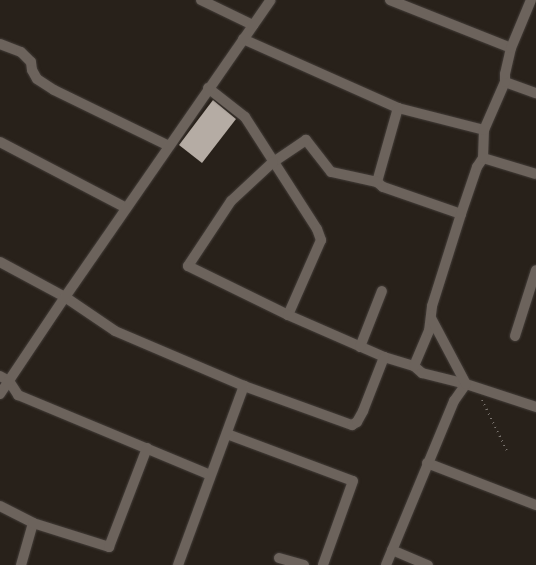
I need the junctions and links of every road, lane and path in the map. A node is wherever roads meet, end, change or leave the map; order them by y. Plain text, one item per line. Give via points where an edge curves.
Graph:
1 (201, 0) edge
2 (271, 0) edge
3 (390, 0) edge
4 (531, 0) edge
5 (407, 3) edge
6 (253, 25) junction
7 (243, 39) junction
8 (0, 44) edge
9 (512, 48) junction
10 (505, 82) junction
11 (208, 88) junction
12 (536, 93) edge
13 (398, 108) junction
14 (484, 130) junction
15 (0, 142) edge
16 (169, 146) junction
17 (483, 158) junction
18 (273, 162) junction
19 (536, 174) edge
20 (377, 182) junction
21 (126, 208) junction
22 (461, 214) junction
23 (0, 262) edge
24 (536, 270) edge
25 (382, 291) dead end
26 (65, 297) junction
27 (288, 315) junction
28 (431, 318) junction
29 (515, 336) dead end
30 (360, 346) junction
31 (384, 357) junction
32 (414, 366) junction
33 (4, 378) edge
34 (466, 384) junction
35 (244, 386) junction
36 (484, 390) junction
37 (0, 394) edge
38 (536, 407) edge
39 (227, 434) junction
40 (147, 448) junction
41 (507, 452) dead end
42 (427, 463) junction
43 (210, 475) junction
44 (0, 506) edge
45 (536, 506) edge
46 (33, 523) junction
47 (392, 550) junction
48 (279, 558) dead end
49 (21, 565) edge
50 (178, 565) edge
51 (304, 565) edge
52 (323, 565) edge
53 (386, 565) edge
54 (428, 565) edge

1 - 6 street
2 - 6 street
3 - 5 street
4 - 9 street
5 - 9 street
6 - 7 street
7 - 11 street
7 - 13 street
8 - 16 street via 21,52 31,62 37,79 54,90
9 - 10 street via 504,74
10 - 12 street
10 - 14 street
11 - 16 street
11 - 18 street via 244,117
13 - 14 street
13 - 20 street
14 - 17 street
15 - 21 street
16 - 21 street
17 - 19 street
17 - 22 street
18 - 20 street via 306,140 332,172
18 - 27 street via 321,240
18 - 27 street via 231,202 188,266
20 - 22 street via 383,187
21 - 26 street
22 - 28 street
23 - 26 street
24 - 29 street
25 - 30 street
26 - 33 street
26 - 35 street via 115,331
27 - 30 street
28 - 32 street
28 - 34 street
30 - 31 street
31 - 32 street
31 - 35 street via 363,411 352,425
32 - 34 street via 422,372
33 - 37 street
33 - 40 street via 18,395
34 - 36 street
34 - 42 street via 454,402
35 - 39 street
36 - 38 street
36 - 41 path via 482,399
39 - 43 street
39 - 52 street via 353,481
40 - 43 street
40 - 46 street via 109,547
42 - 45 street
42 - 47 street
43 - 50 street
44 - 46 street
46 - 49 street
47 - 53 street
47 - 54 street
48 - 51 street

